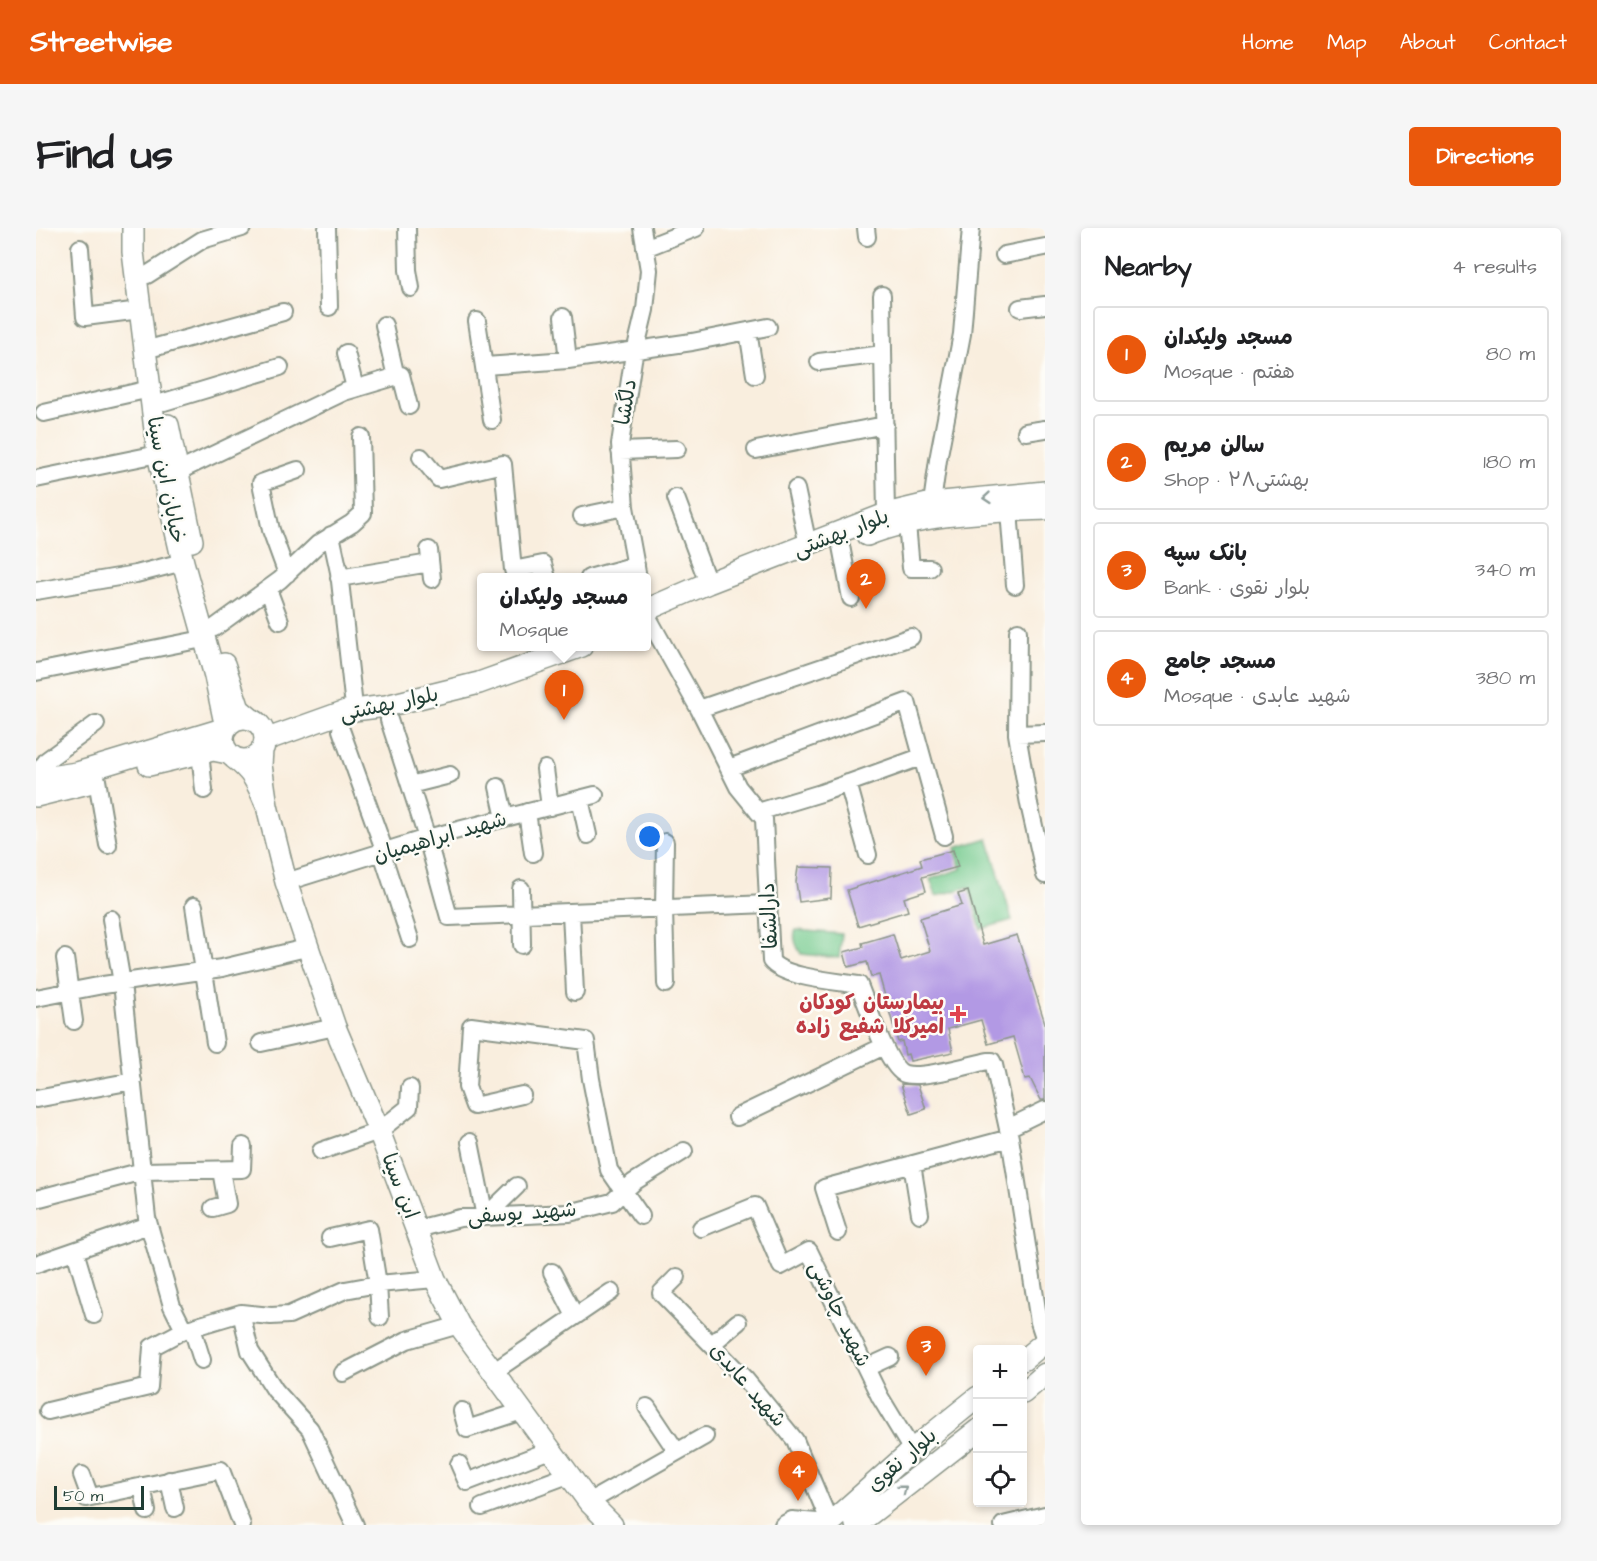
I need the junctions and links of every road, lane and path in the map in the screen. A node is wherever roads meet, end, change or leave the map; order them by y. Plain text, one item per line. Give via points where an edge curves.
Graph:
1 (133, 228) edge
2 (146, 228) edge
3 (238, 228) edge
4 (327, 228) edge
5 (406, 228) edge
6 (642, 228) edge
7 (696, 228) edge
8 (971, 228) edge
9 (1045, 247) edge
10 (80, 248) dead end
11 (645, 248) junction
12 (1004, 255) dead end
13 (147, 275) junction
14 (411, 288) dead end
15 (882, 295) dead end
16 (1045, 305) edge
17 (330, 307) dead end
18 (1020, 308) dead end
19 (140, 310) junction
20 (282, 312) dead end
21 (564, 317) dead end
22 (477, 321) dead end
23 (384, 325) dead end
24 (768, 327) dead end
25 (748, 331) junction
26 (156, 347) junction
27 (635, 350) junction
28 (345, 353) dead end
29 (883, 354) junction
30 (568, 360) junction
31 (819, 362) dead end
32 (485, 366) junction
33 (280, 367) dead end
34 (755, 375) dead end
35 (396, 376) junction
36 (355, 388) junction
37 (157, 396) junction
38 (409, 406) dead end
39 (44, 413) dead end
40 (492, 420) dead end
41 (885, 426) junction
42 (1045, 429) edge
43 (1026, 432) dead end
44 (361, 437) dead end
45 (677, 449) dead end
46 (756, 450) dead end
47 (620, 451) junction
48 (158, 454) junction
49 (421, 458) dead end
50 (298, 470) dead end
51 (177, 472) junction
52 (36, 479) edge
53 (796, 489) dead end
54 (1045, 492) edge
55 (676, 498) dead end
56 (932, 503) junction
57 (625, 507) junction
58 (1045, 509) edge
59 (1009, 511) junction
60 (886, 514) junction
61 (582, 516) dead end
62 (907, 524) junction
63 (331, 536) junction
64 (808, 545) junction
65 (842, 546) junction
66 (183, 562) junction
67 (430, 564) dead end
68 (930, 568) dead end
69 (637, 571) edge
70 (546, 573) edge
71 (286, 574) junction
72 (339, 578) junction
73 (708, 583) junction
74 (1014, 585) dead end
75 (268, 589) junction
76 (36, 591) edge
77 (851, 597) dead end
78 (651, 616) edge
79 (651, 617) edge
80 (280, 621) dead end
81 (651, 623) edge
82 (1018, 630) dead end
83 (209, 633) junction
84 (911, 637) dead end
85 (534, 651) edge
86 (565, 651) edge
87 (36, 672) edge
88 (221, 674) junction
89 (485, 675) junction
90 (353, 698) junction
91 (699, 709) junction
92 (389, 720) dead end
93 (96, 724) dead end
94 (226, 728) junction
95 (341, 730) dead end
96 (1045, 733) edge
97 (260, 734) junction
98 (1017, 734) junction
99 (200, 752) junction
100 (231, 755) junction
101 (921, 757) junction
102 (729, 768) junction
103 (545, 769) dead end
104 (450, 776) dead end
105 (97, 780) junction
106 (848, 783) junction
107 (410, 785) junction
108 (40, 787) edge
109 (498, 787) dead end
110 (204, 790) dead end
111 (267, 806) junction
112 (550, 807) junction
113 (758, 812) junction
114 (527, 813) junction
115 (505, 818) junction
116 (588, 835) dead end
117 (944, 836) dead end
118 (427, 838) junction
119 (665, 842) dead end
120 (108, 845) dead end
121 (383, 853) junction
122 (533, 853) dead end
123 (868, 855) dead end
124 (1045, 875) edge
125 (286, 882) junction
126 (521, 889) dead end
127 (768, 904) junction
128 (194, 906) dead end
129 (664, 909) junction
130 (572, 912) junction
131 (521, 914) junction
132 (111, 919) dead end
133 (410, 939) dead end
134 (522, 945) dead end
135 (306, 948) junction
136 (65, 958) dead end
137 (204, 971) junction
138 (122, 983) junction
139 (666, 984) dead end
140 (69, 992) junction
141 (574, 992) dead end
142 (36, 998) edge
143 (74, 1021) dead end
144 (335, 1027) junction
145 (215, 1043) dead end
146 (261, 1043) dead end
147 (884, 1046) junction
148 (133, 1081) junction
149 (410, 1088) dead end
150 (522, 1095) dead end
151 (36, 1099) edge
152 (1045, 1110) edge
153 (737, 1117) dead end
154 (379, 1131) junction
155 (1009, 1133) junction
156 (470, 1142) dead end
157 (243, 1146) dead end
158 (321, 1151) dead end
159 (684, 1151) dead end
160 (912, 1164) junction
161 (221, 1170) junction
162 (142, 1171) junction
163 (517, 1186) dead end
164 (624, 1191) junction
165 (36, 1199) edge
166 (213, 1208) dead end
167 (920, 1214) dead end
168 (641, 1216) dead end
169 (485, 1217) junction
170 (149, 1225) junction
171 (701, 1228) dead end
172 (417, 1229) junction
173 (838, 1232) dead end
174 (330, 1238) dead end
175 (75, 1251) junction
176 (36, 1264) edge
177 (552, 1272) dead end
178 (676, 1277) dead end
179 (435, 1279) junction
180 (378, 1284) junction
181 (611, 1292) dead end
182 (241, 1313) junction
183 (94, 1315) dead end
184 (576, 1316) junction
185 (380, 1317) dead end
186 (738, 1322) dead end
187 (459, 1325) junction
188 (188, 1329) junction
189 (1045, 1341) edge
190 (712, 1344) junction
191 (890, 1357) dead end
192 (1027, 1357) edge
193 (202, 1360) dead end
194 (866, 1368) junction
195 (494, 1372) junction
196 (343, 1373) dead end
197 (1045, 1374) edge
198 (1027, 1390) edge
199 (976, 1399) edge
200 (647, 1407) dead end
201 (48, 1411) dead end
202 (462, 1411) dead end
203 (522, 1411) junction
204 (973, 1434) edge
205 (705, 1436) dead end
206 (550, 1450) junction
207 (912, 1450) junction
208 (677, 1452) junction
209 (459, 1464) dead end
210 (568, 1474) junction
211 (82, 1475) dead end
212 (169, 1480) junction
213 (142, 1486) junction
214 (588, 1502) junction
215 (482, 1507) dead end
216 (175, 1508) dead end
217 (147, 1511) dead end
218 (1045, 1515) edge
219 (829, 1524) edge
220 (243, 1525) edge
221 (355, 1525) edge
222 (612, 1525) edge
223 (783, 1525) edge
224 (856, 1525) edge
225 (1003, 1525) edge

1 - 19 main road, خیابان ابن سینا
2 - 13 main road, خیابان ابن سینا
3 - 13 street via 202,240
4 - 17 street
5 - 14 street
6 - 11 street, دلگشا
7 - 11 street
8 - 56 street via 962,333
9 - 12 street
10 - 19 street via 85,317
11 - 27 street, دلگشا via 649,270
13 - 26 main road, خیابان ابن سینا
15 - 29 street
16 - 18 street
19 - 37 main road, خیابان ابن سینا
20 - 26 street
21 - 30 street
22 - 32 street
23 - 35 street
24 - 25 street
25 - 27 street
25 - 34 street
26 - 37 main road, خیابان ابن سینا
27 - 30 street
27 - 47 street, دلگشا
28 - 36 street
29 - 31 street
29 - 41 street
30 - 32 street
32 - 40 street
33 - 37 street
35 - 36 street
35 - 38 street via 401,375
36 - 51 street
37 - 39 street
37 - 48 main road, خیابان ابن سینا
37 - 51 main road, خیابان ابن سینا
41 - 46 street
41 - 60 street
42 - 43 street
44 - 63 street via 363,513
45 - 47 street
47 - 57 street, دلگشا
48 - 52 street
48 - 66 main road, خیابان ابن سینا
49 - 70 street via 439,479 502,464 513,570 543,564
50 - 71 street via 261,483
51 - 83 main road, خیابان ابن سینا
53 - 64 street
54 -> 56 main road, بلوار بهشتی
55 - 73 street
56 - 60 main road, بلوار بهشتی
57 - 61 street
57 - 69 street, دلگشا
58 - 59 main road, بلوار بهشتی
59 - 62 main road, بلوار بهشتی
59 - 74 street
60 - 64 main road, بلوار بهشتی
62 - 65 main road, بلوار بهشتی
62 - 68 street via 911,568
63 - 71 street
63 - 72 street
64 - 73 main road, بلوار بهشتی
65 - 77 street
65 - 79 main road, بلوار بهشتی
66 - 76 street
66 - 83 main road, خیابان ابن سینا
67 - 72 street
71 - 75 street
72 - 90 street
73 - 78 main road, بلوار بهشتی
75 - 80 street
75 - 83 street
81 - 91 street, دارالشفا
82 - 98 street
83 - 87 street
83 - 88 main road, خیابان ابن سینا
84 - 91 street
85 - 89 main road, بلوار بهشتی
86 - 89 main road, بلوار بهشتی
88 - 94 main road, خیابان ابن سینا
88 - 97 main road, خیابان ابن سینا via 239,709
89 - 90 main road, بلوار بهشتی
89 - 97 main road, بلوار بهشتی via 386,706 346,711
90 - 97 main road, بلوار بهشتی
91 - 102 street, دارالشفا
92 - 107 street
93 - 108 street via 46,760 41,768
94 - 97 main road via 240,718
94 - 100 main road via 223,738
94 - 108 main road
95 - 121 street
96 - 98 street
97 - 100 main road via 253,758
97 - 111 main road
98 - 124 street
99 - 100 main road via 213,750
99 - 105 main road
99 - 110 street
100 - 111 main road via 254,777
101 - 102 street via 907,702
101 - 106 street
101 - 117 street
102 - 113 street, دارالشفا
103 - 112 street
104 - 107 street
105 - 108 main road
105 - 120 street
106 - 113 street
106 - 123 street
107 - 118 street
109 - 115 street
111 - 125 main road, ابن سینا
112 - 114 street, شهید ابراهیمیان
112 - 116 street, شهید ابراهیمیان via 588,797
113 - 127 street, دارالشفا via 764,819
114 - 115 street, شهید ابراهیمیان
114 - 122 street
115 - 118 street, شهید ابراهیمیان
118 - 121 street, شهید ابراهیمیان
118 - 131 street via 449,917
119 - 129 street
121 - 125 street, شهید ابراهیمیان
121 - 133 street
125 - 135 main road, ابن سینا
126 - 131 street
127 - 129 street
127 - 147 street, دارالشفا via 771,961 788,973 859,985
128 - 137 street
129 - 130 street
129 - 139 street
130 - 131 street
130 - 141 street
131 - 134 street
132 - 138 street
135 - 137 street
135 - 144 main road, ابن سینا
136 - 140 street
137 - 138 street
137 - 145 street
138 - 140 street
138 - 148 street
140 - 142 street
140 - 143 street
144 - 146 street
144 - 154 main road, ابن سینا
147 - 153 street
147 - 155 street, دارالشفا via 904,1074 992,1061
148 - 151 street
148 - 162 street
149 - 154 street via 409,1107
150 - 164 street via 474,1106 467,1087 471,1026 586,1041 609,1170
152 - 155 street
154 - 158 street
154 - 172 main road, ابن سینا
155 - 160 street
155 - 189 street, دارالشفا
156 - 169 street
157 - 161 street via 242,1169
159 - 164 street, شهید یوسفی
160 - 167 street
160 - 173 street via 824,1188
161 - 162 street
161 - 166 street via 227,1204
162 - 165 street
162 - 170 street
163 - 169 street
164 - 168 street
164 - 169 street, شهید یوسفی via 612,1202 569,1213
169 - 172 street, شهید یوسفی via 460,1218
170 - 175 street
170 - 188 street via 172,1306
171 - 194 street, شهید چاوشی via 755,1206 781,1266 809,1251
172 - 179 main road, ابن سینا
174 - 180 street via 369,1229
175 - 176 street
175 - 183 street
177 - 184 street
178 - 190 street, شهید عابدی via 661,1293
179 - 180 street
179 - 187 main road, ابن سینا
180 - 182 street via 345,1290 289,1315
180 - 185 street
181 - 184 street
182 - 188 street
182 - 221 street via 250,1351 275,1390 310,1429
184 - 195 street
186 - 190 street
187 - 195 main road, ابن سینا
187 - 196 street via 406,1340
188 - 193 street
188 - 201 street via 152,1347 149,1387
189 - 192 main road
190 - 219 street, شهید عابدی via 795,1440
191 - 194 street
194 - 207 street, شهید چاوشی
195 - 203 main road, ابن سینا
197 - 198 main road
199 - 207 main road, بلوار نقوی
200 - 208 street
202 - 203 street via 467,1429
203 - 206 main road, ابن سینا
224 -> 204 main road, بلوار نقوی
205 - 208 street
206 - 209 street via 467,1482
206 - 210 main road, ابن سینا
207 - 219 main road, بلوار نقوی
208 - 214 street
210 - 214 main road, ابن سینا
210 - 215 street
211 - 213 street via 88,1497
212 - 213 street
212 - 216 street
212 - 220 street via 221,1470
213 - 217 street
214 - 222 main road, ابن سینا
218 - 225 street
219 - 223 street via 792,1520

